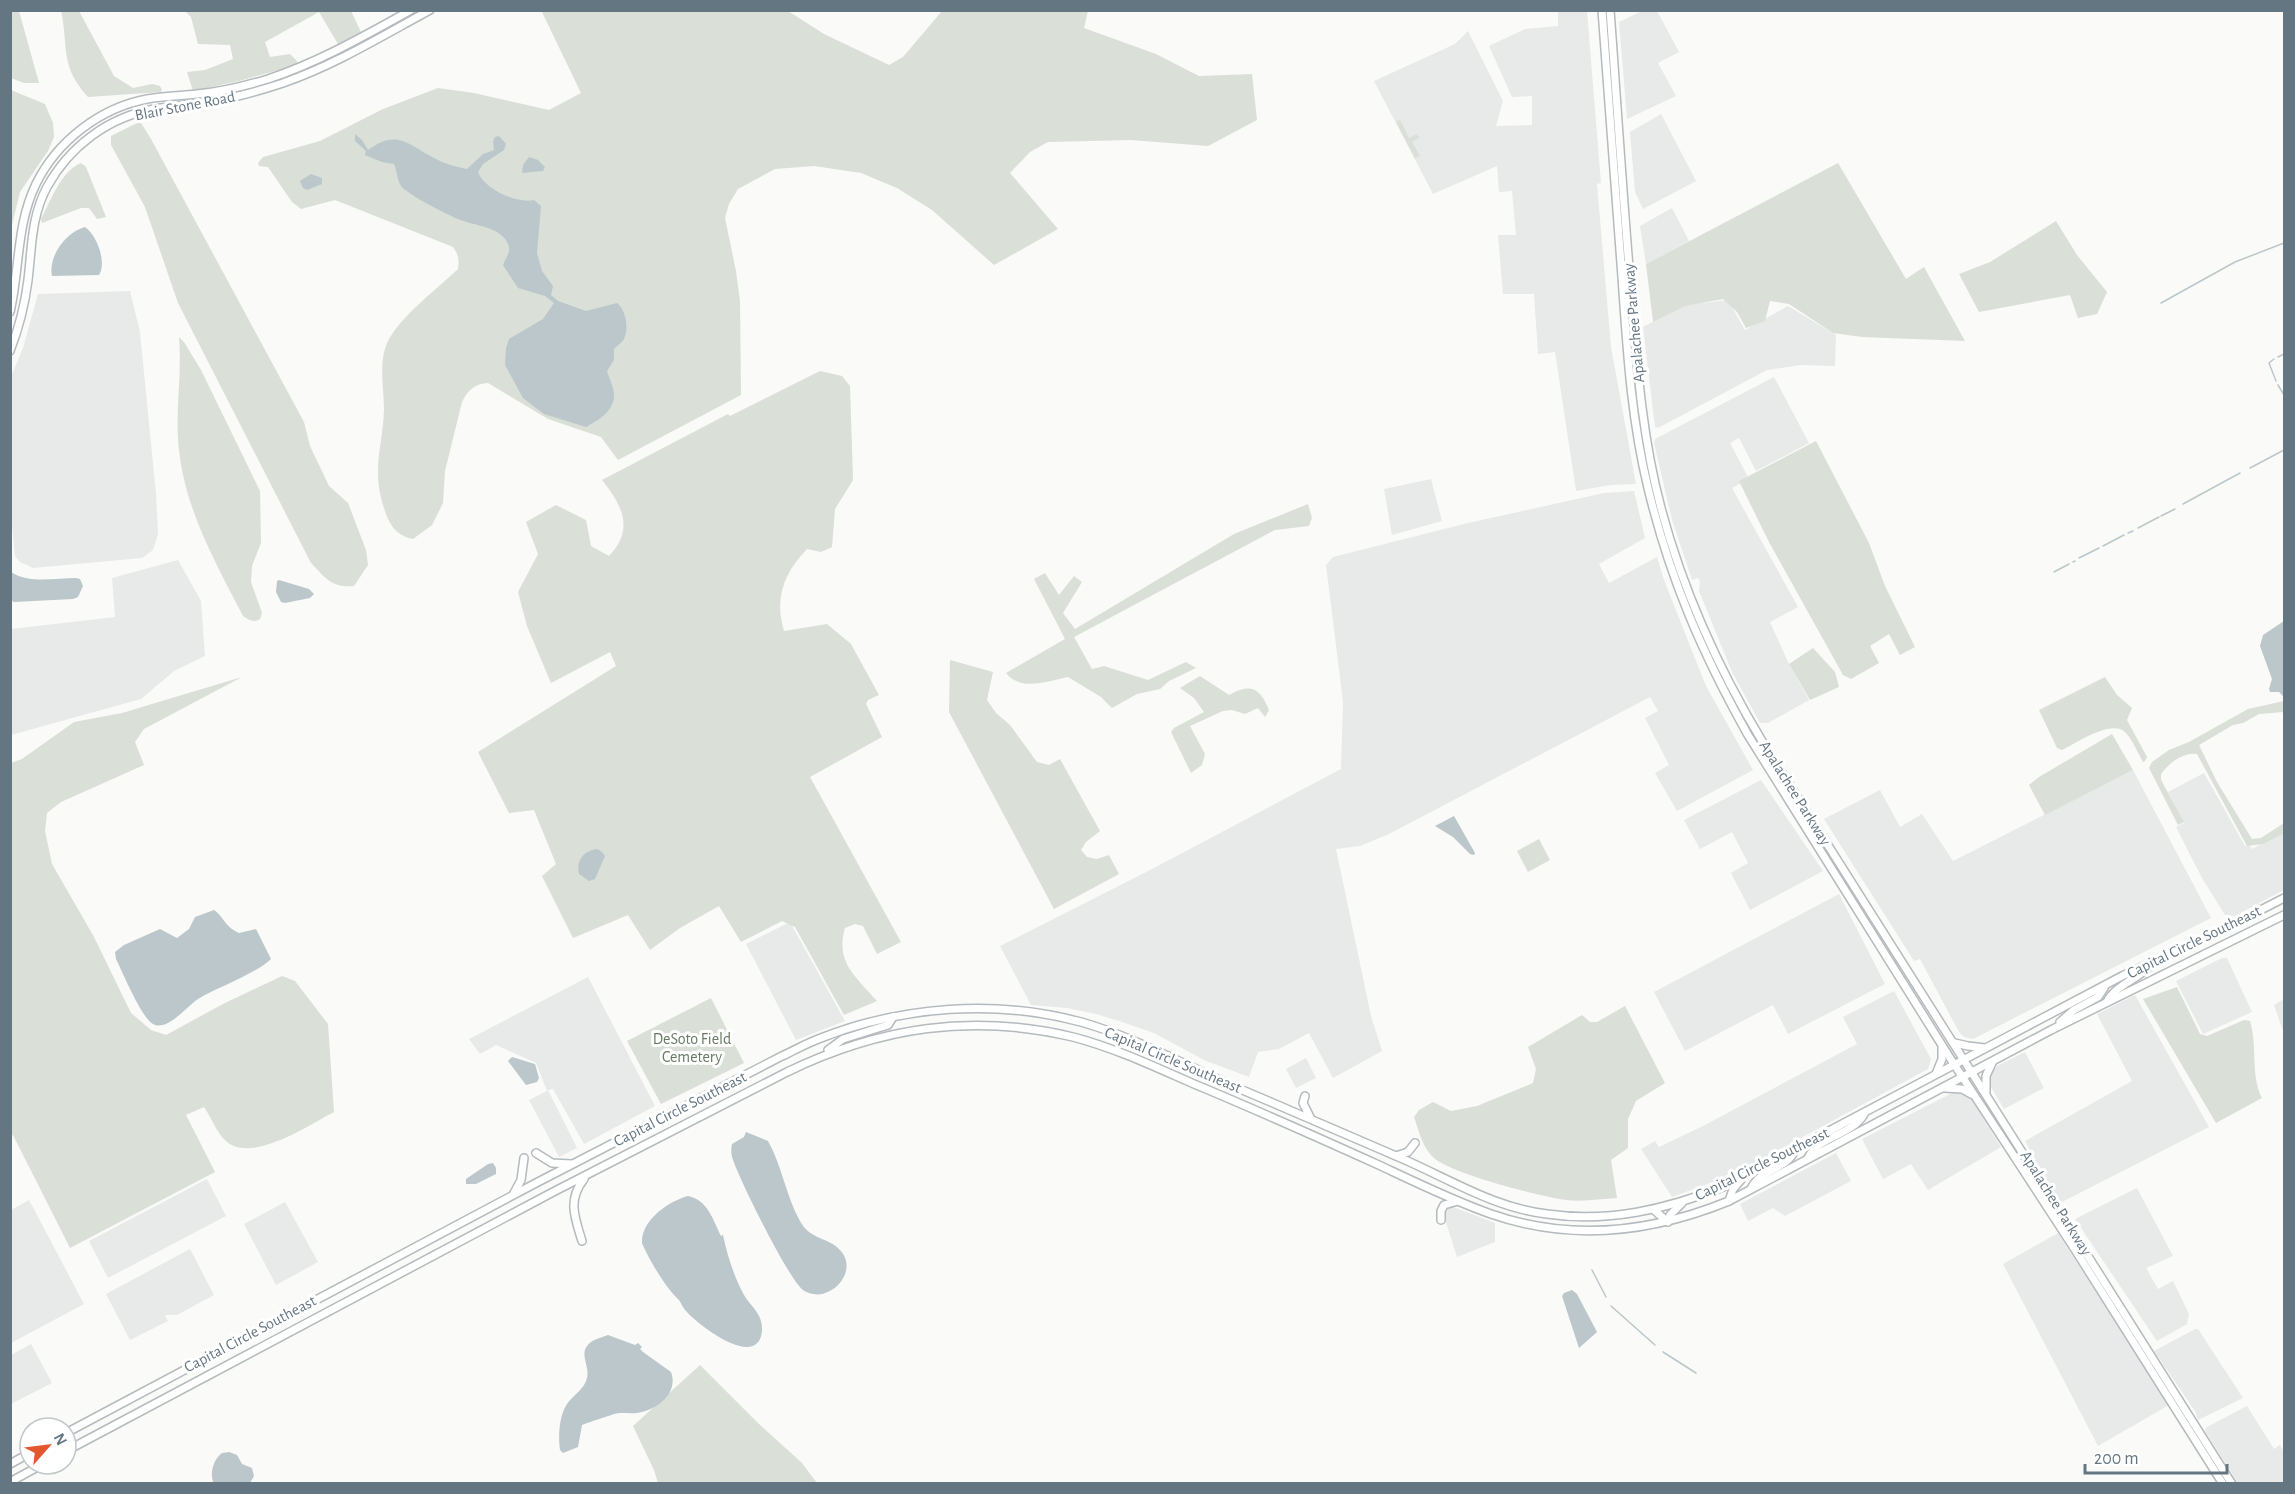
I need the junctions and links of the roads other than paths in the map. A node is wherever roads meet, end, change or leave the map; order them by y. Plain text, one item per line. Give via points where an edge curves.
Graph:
1 (411, 10) edge
2 (430, 10) edge
3 (1602, 10) edge
4 (1610, 10) edge
5 (1613, 50) junction
6 (1606, 57) junction
7 (1614, 67) junction
8 (1610, 118) junction
9 (1619, 126) junction
10 (10, 312) edge
11 (10, 351) edge
12 (1695, 634) junction
13 (1711, 646) junction
14 (1814, 822) junction
15 (1812, 835) junction
16 (1830, 847) junction
17 (1858, 892) junction
18 (1850, 897) junction
19 (2284, 898) edge
20 (2284, 915) edge
21 (2155, 961) junction
22 (1895, 970) junction
23 (1909, 971) junction
24 (2105, 986) junction
25 (2107, 1002) junction
26 (893, 1017) junction
27 (2051, 1030) junction
28 (1954, 1042) junction
29 (1942, 1045) junction
30 (1988, 1048) junction
31 (824, 1054) junction
32 (1965, 1059) junction
33 (1993, 1061) junction
34 (1954, 1065) junction
35 (1973, 1072) junction
36 (1936, 1074) junction
37 (1962, 1077) junction
38 (1942, 1088) junction
39 (1986, 1092) junction
40 (1305, 1096) dead end
41 (1974, 1096) junction
42 (1865, 1112) junction
43 (1311, 1119) junction
44 (1414, 1143) dead end
45 (1794, 1149) junction
46 (536, 1153) dead end
47 (1396, 1156) junction
48 (524, 1158) dead end
49 (1808, 1159) junction
50 (573, 1164) junction
51 (586, 1175) junction
52 (1744, 1176) junction
53 (1751, 1189) junction
54 (1714, 1191) junction
55 (513, 1195) junction
56 (1729, 1200) junction
57 (1460, 1201) junction
58 (1684, 1202) junction
59 (1654, 1210) junction
60 (1441, 1220) dead end
61 (1668, 1222) junction
62 (582, 1241) dead end
63 (78, 1427) edge
64 (78, 1445) edge
65 (2223, 1484) edge
66 (2232, 1484) edge

1 - 10 main road, Blair Stone Road via 324,57 269,78 218,91 145,99 110,111 71,138 36,184 22,224
2 - 11 main road, Blair Stone Road via 295,79 223,99 138,113 111,123 81,144 56,173 37,211 25,297
3 - 6 main road, Apalachee Parkway
4 - 5 main road, Apalachee Parkway
5 - 6 main road
5 - 7 main road, Apalachee Parkway
6 - 7 main road
6 - 8 main road, Apalachee Parkway
7 - 9 main road, Apalachee Parkway
8 - 9 main road
8 - 12 main road, Apalachee Parkway via 1636,430 1660,535
9 - 13 main road, Apalachee Parkway via 1635,352 1648,449 1670,539
12 - 13 main road
12 - 15 main road, Apalachee Parkway via 1748,735
13 - 14 main road, Apalachee Parkway via 1750,721
14 - 15 main road
14 - 16 main road, Apalachee Parkway
15 - 16 main road
15 - 18 main road, Apalachee Parkway
16 - 17 main road, Apalachee Parkway
17 - 18 main road
17 - 23 main road, Apalachee Parkway
18 - 22 main road, Apalachee Parkway
19 - 21 main road, Capital Circle Southeast
20 - 25 main road, Capital Circle Southeast
21 - 24 main road, Capital Circle Southeast
21 - 25 main road via 2113,991
22 - 23 main road
22 - 29 main road, Apalachee Parkway
23 - 28 main road, Apalachee Parkway
24 - 27 main road via 2098,997 2074,1010
24 - 30 main road, Capital Circle Southeast
25 - 27 main road, Capital Circle Southeast
26 - 31 main road via 889,1025 843,1039
26 - 43 main road, Capital Circle Southeast via 940,1010 1004,1010 1080,1022 1135,1041
26 - 50 main road, Capital Circle Southeast via 820,1038
27 - 33 main road, Capital Circle Southeast
28 - 30 main road
28 - 32 main road, Apalachee Parkway
29 - 34 main road, Apalachee Parkway
29 - 36 main road
30 - 32 main road, Capital Circle Southeast
31 - 51 main road, Capital Circle Southeast
31 - 57 main road, Capital Circle Southeast via 898,1032 954,1025 1011,1027 1074,1038 1109,1048 1228,1098
32 - 34 main road, Capital Circle Southeast
32 - 35 main road, Apalachee Parkway
33 - 35 main road, Capital Circle Southeast
33 - 39 main road via 1986,1076
34 - 36 main road, Capital Circle Southeast
34 - 37 main road, Apalachee Parkway
35 - 37 main road, Capital Circle Southeast
35 - 39 main road, Apalachee Parkway
36 - 42 main road, Capital Circle Southeast
37 - 38 main road, Capital Circle Southeast
37 - 41 main road, Apalachee Parkway
38 - 41 main road via 1962,1089
38 - 49 main road, Capital Circle Southeast
39 - 66 main road, Apalachee Parkway
40 - 43 main road via 1303,1103
41 - 65 main road, Apalachee Parkway
42 - 45 main road, Capital Circle Southeast
42 - 49 main road via 1860,1121 1815,1147
43 - 47 main road, Capital Circle Southeast
44 - 47 main road via 1408,1152
45 - 52 main road, Capital Circle Southeast
45 - 53 main road via 1789,1160 1765,1173
46 - 50 main road via 552,1163
47 - 59 main road, Capital Circle Southeast via 1487,1198 1546,1214 1607,1216
48 - 55 main road via 521,1180
49 - 53 main road, Capital Circle Southeast
50 - 55 main road, Capital Circle Southeast
51 - 62 main road via 575,1191 573,1206
51 - 64 main road, Capital Circle Southeast
52 - 54 main road, Capital Circle Southeast
52 - 56 main road
53 - 56 main road, Capital Circle Southeast
54 - 56 main road
54 - 58 main road, Capital Circle Southeast
55 - 63 main road, Capital Circle Southeast
56 - 61 main road, Capital Circle Southeast
57 - 60 main road via 1444,1205
57 - 61 main road, Capital Circle Southeast via 1490,1214 1546,1228 1608,1231
58 - 59 main road, Capital Circle Southeast
58 - 61 main road
59 - 61 main road

